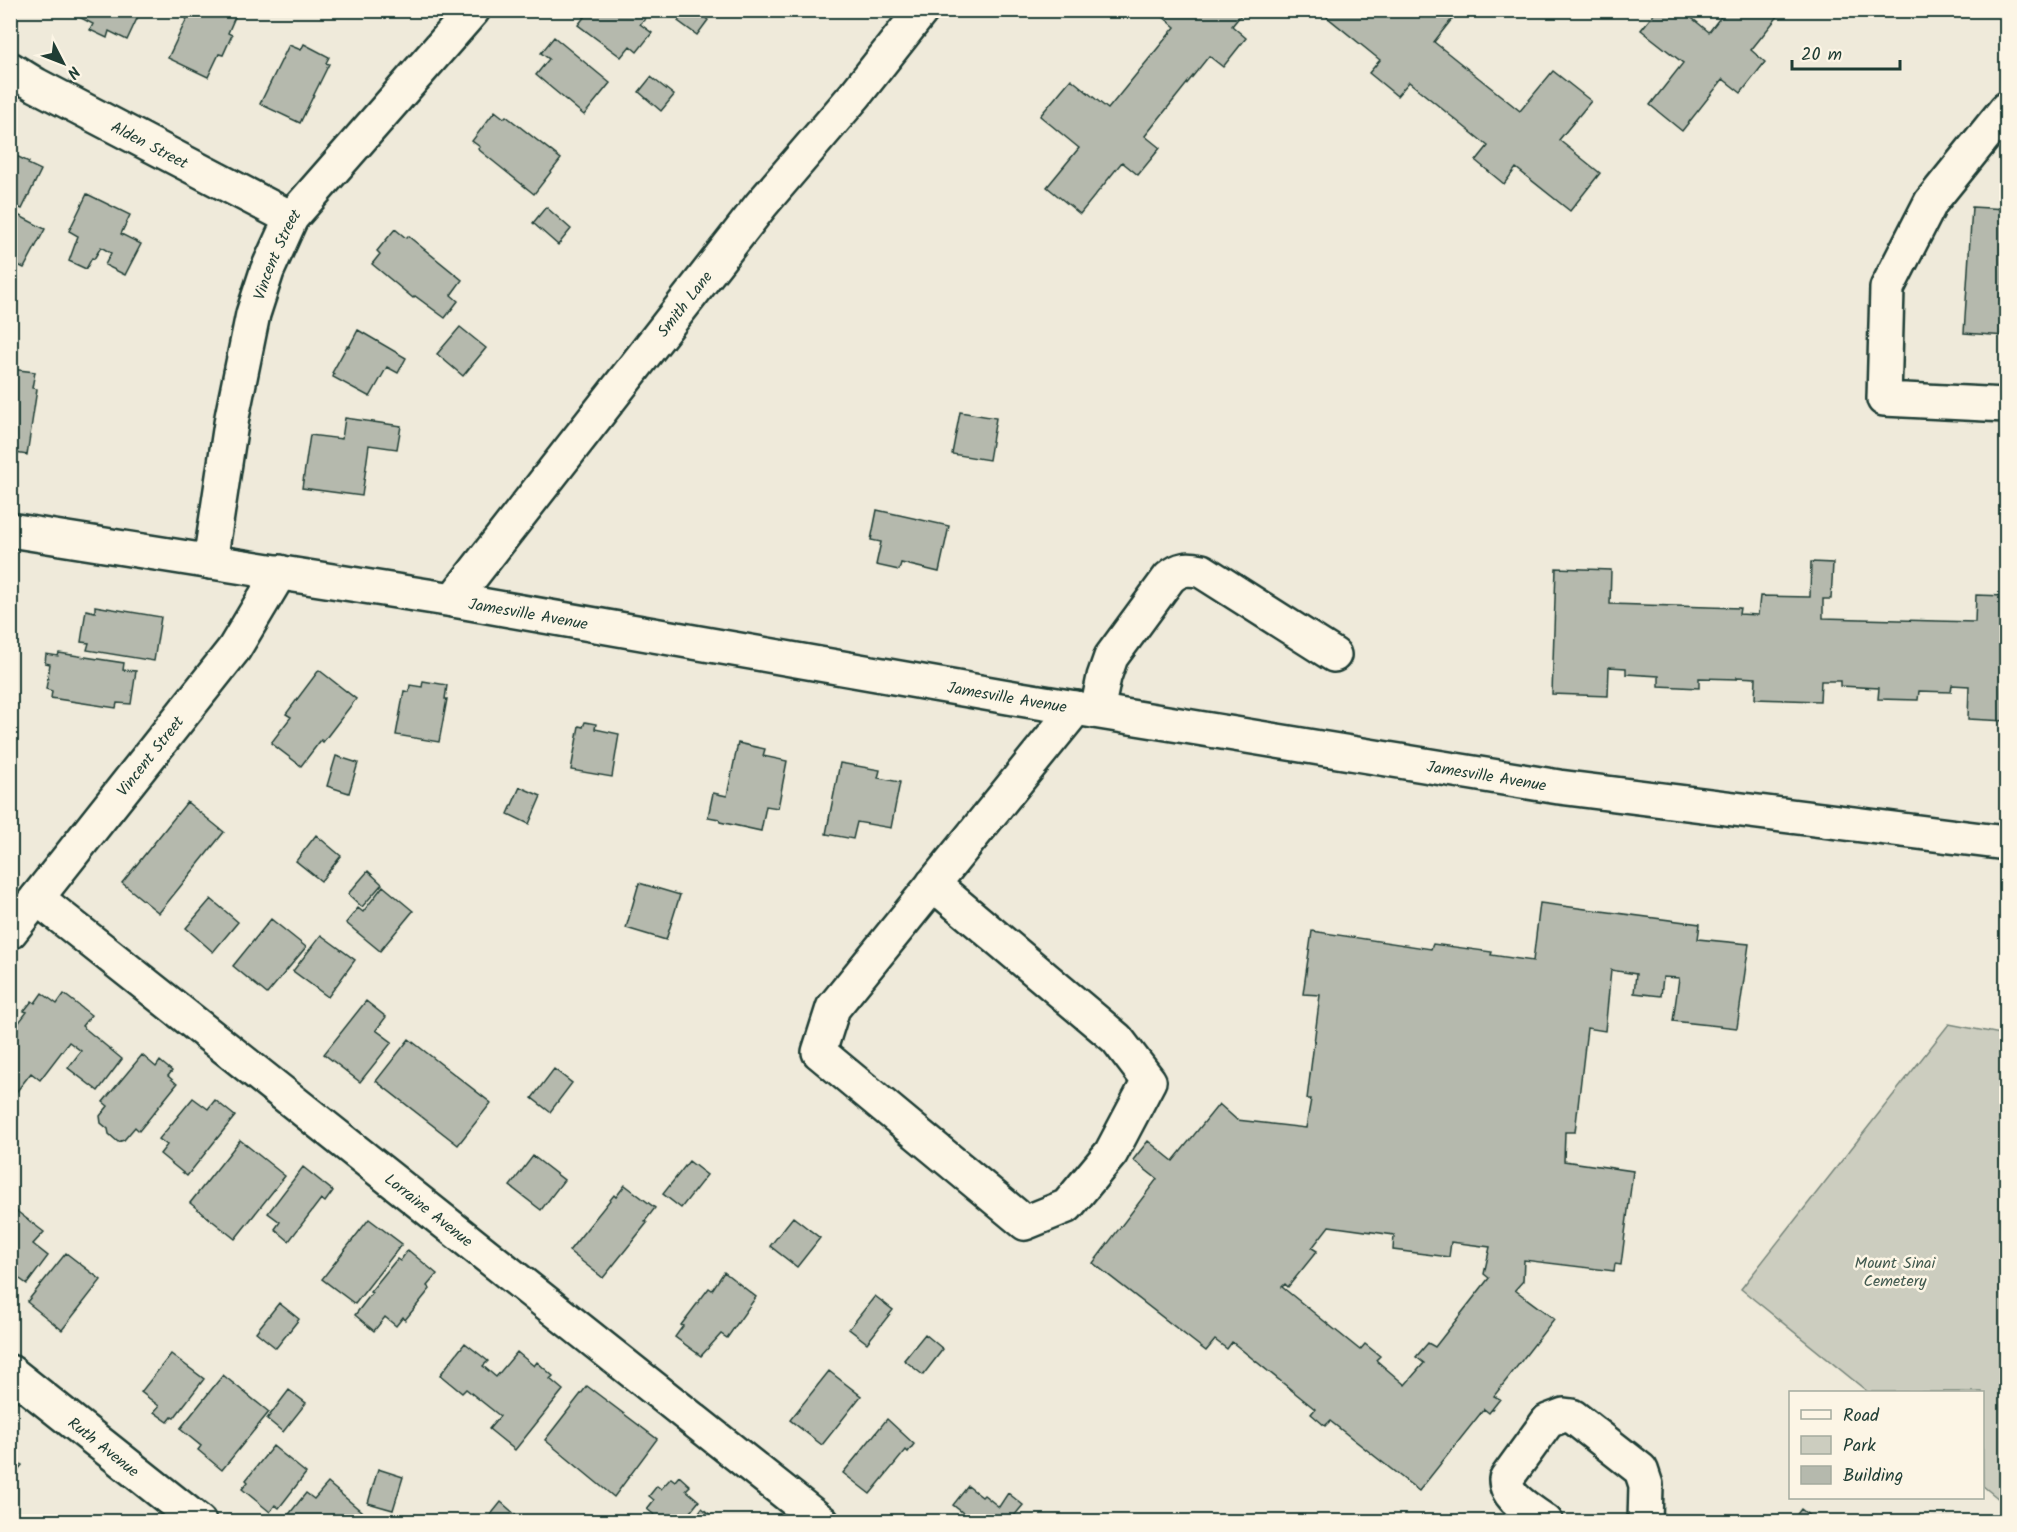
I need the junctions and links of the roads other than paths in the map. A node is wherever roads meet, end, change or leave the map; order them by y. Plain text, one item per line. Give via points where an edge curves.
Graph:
1 (473, 10) edge
2 (922, 10) edge
3 (10, 69) edge
4 (2007, 108) edge
5 (291, 218) junction
6 (2007, 405) edge
7 (10, 530) edge
8 (210, 562) junction
9 (280, 572) junction
10 (453, 600) junction
11 (1334, 655) dead end
12 (1087, 710) junction
13 (2007, 843) edge
14 (933, 884) junction
15 (37, 898) junction
16 (10, 932) edge
17 (10, 1372) edge
18 (198, 1521) edge
19 (822, 1521) edge
20 (1546, 1521) edge
21 (1644, 1521) edge

1 - 5 street, Vincent Street
2 - 10 street, Smith Lane via 761,205
3 - 5 street, Alden Street
4 - 6 street via 1931,202 1887,288 1884,399
5 - 8 street, Vincent Street via 253,314 232,417
7 - 8 street, Jamesville Avenue
8 - 9 street, Jamesville Avenue
9 - 10 street, Jamesville Avenue
9 - 15 street, Vincent Street via 234,649
10 - 12 street, Jamesville Avenue
11 - 12 street via 1202,571 1188,568 1169,578 1111,657
12 - 13 street, Jamesville Avenue via 1559,787
12 - 14 street
14 - 14 street via 833,1008 819,1052 1025,1223 1067,1206 1111,1153 1149,1081 1117,1039
15 - 16 street, Vincent Street
15 - 19 street, Lorraine Avenue
17 - 18 street, Ruth Avenue
20 - 21 street via 1510,1494 1506,1479 1548,1421 1564,1415 1572,1416 1641,1470 1646,1485

